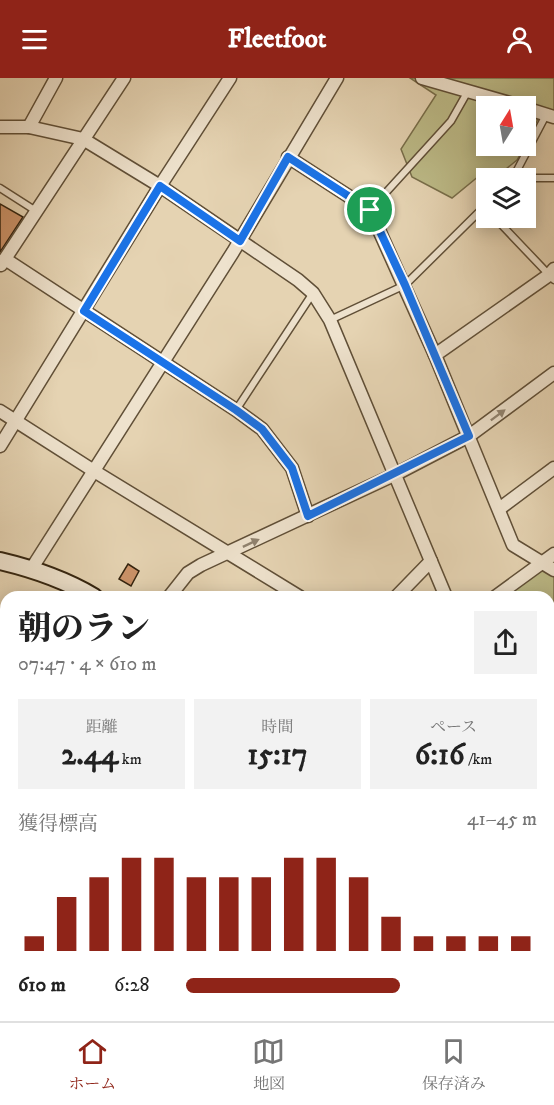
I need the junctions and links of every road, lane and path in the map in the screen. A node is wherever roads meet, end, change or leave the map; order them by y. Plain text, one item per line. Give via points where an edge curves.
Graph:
1 (56, 78) edge
2 (124, 78) edge
3 (230, 78) edge
4 (337, 78) edge
5 (423, 78) edge
6 (469, 90) junction
7 (488, 96) edge
8 (550, 116) edge
9 (0, 127) edge
10 (29, 127) junction
11 (83, 138) junction
12 (288, 157) junction
13 (519, 168) edge
14 (536, 178) edge
15 (554, 178) edge
16 (160, 186) junction
17 (0, 188) edge
18 (370, 210) junction
19 (36, 211) junction
20 (476, 216) edge
21 (505, 228) edge
22 (240, 241) junction
23 (2, 262) edge
24 (552, 275) edge
25 (405, 285) junction
26 (313, 293) junction
27 (84, 311) junction
28 (330, 320) junction
29 (435, 355) junction
30 (163, 362) junction
31 (554, 372) edge
32 (236, 410) junction
33 (0, 411) edge
34 (16, 421) junction
35 (469, 436) junction
36 (0, 446) edge
37 (554, 468) edge
38 (94, 471) junction
39 (396, 474) junction
40 (499, 509) junction
41 (308, 516) junction
42 (228, 554) junction
43 (554, 554) edge
44 (0, 561) edge
45 (431, 561) junction
46 (542, 563) junction
47 (32, 568) junction
48 (554, 570) edge
49 (82, 591) edge
50 (174, 591) edge
51 (290, 591) edge
52 (402, 591) edge
53 (444, 591) edge
54 (503, 591) edge

1 - 10 street
2 - 11 street
3 - 16 street
4 - 12 street
5 - 6 street
6 - 7 street
6 - 18 lane via 451,121
8 - 13 lane
9 - 10 street
10 - 11 street
11 - 16 street
11 - 19 street
12 - 18 street
12 - 22 street
14 - 15 lane
16 - 22 street
16 - 27 street
17 - 19 lane
18 - 25 street
19 - 23 street
20 - 25 lane
21 - 24 lane
22 - 26 street
22 - 30 street
23 - 27 street
24 - 29 street
25 - 28 lane
25 - 29 street
26 - 28 street
26 - 32 lane
27 - 30 street
27 - 34 street
28 - 39 street
29 - 35 street
30 - 32 street
30 - 38 street
35 -> 31 street
32 - 41 street via 262,429 292,468
33 - 34 street
34 - 36 street
34 - 38 street
35 - 39 street
35 - 40 street
37 - 40 street
38 - 42 street
38 - 47 street
39 - 41 street
39 - 45 street
40 - 46 street via 513,545
42 -> 41 street
42 - 50 street via 188,573
42 - 51 street
43 - 46 street
44 - 47 street
45 - 52 street
45 - 53 street
46 - 48 street
46 - 54 street
47 - 49 street

